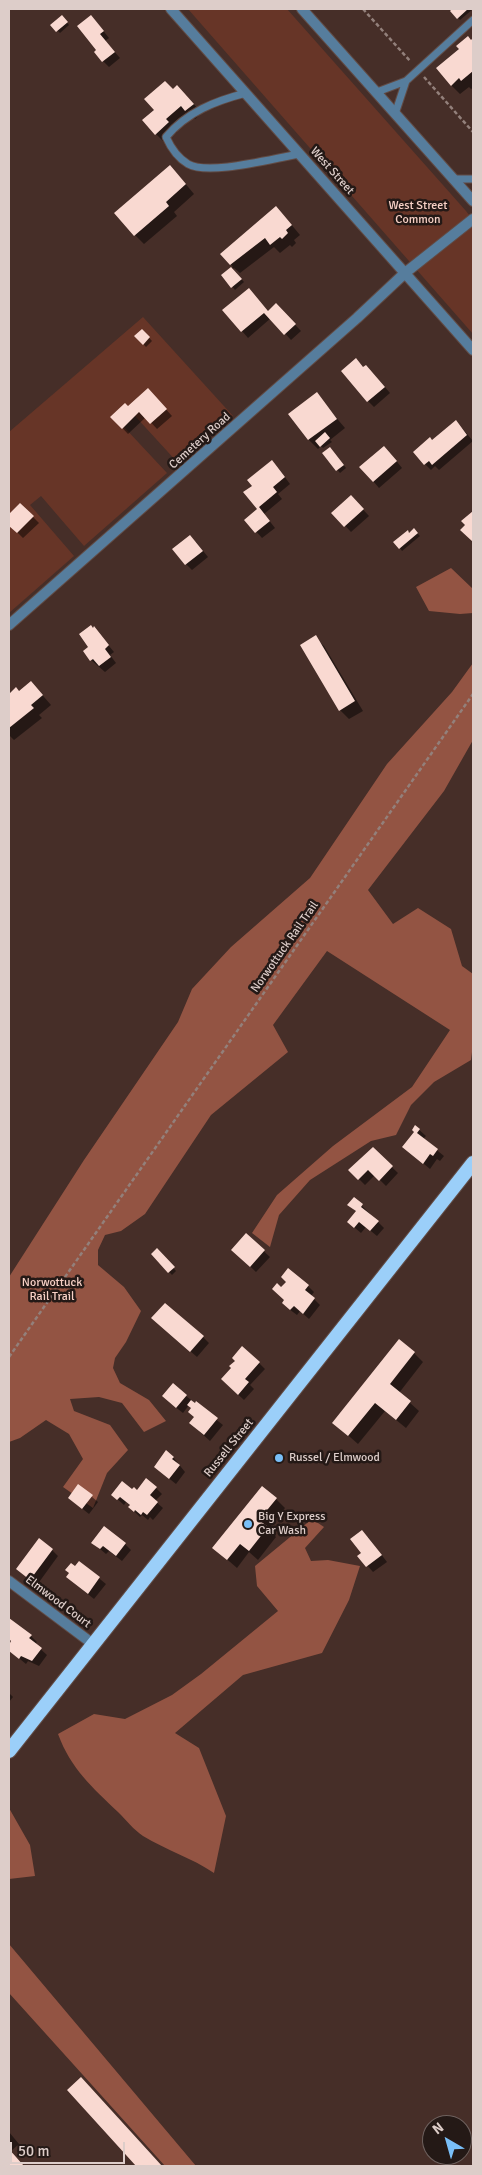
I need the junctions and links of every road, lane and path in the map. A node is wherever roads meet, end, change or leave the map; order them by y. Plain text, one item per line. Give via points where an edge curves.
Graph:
1 (171, 9) edge
2 (302, 9) edge
3 (473, 20) edge
4 (406, 82) junction
5 (377, 92) junction
6 (246, 93) junction
7 (396, 114) junction
8 (300, 154) junction
9 (473, 178) edge
10 (454, 179) junction
11 (473, 201) edge
12 (473, 219) edge
13 (405, 273) junction
14 (473, 350) edge
15 (9, 625) edge
16 (473, 694) edge
17 (473, 1163) edge
18 (9, 1357) edge
19 (9, 1581) edge
20 (93, 1644) junction
21 (9, 1751) edge

1 - 6 street, West Street
2 - 5 street
3 - 4 lane
4 - 5 lane
4 - 7 lane
5 - 7 street
6 - 8 street, West Street
6 - 8 lane via 220,100 176,125 166,137 170,147 188,164 216,170
7 - 10 street
8 - 13 street, West Street
9 - 10 lane
10 - 11 street
12 - 13 street, Cemetery Road
13 - 14 street, West Street
13 - 15 street, Cemetery Road
16 - 18 path, Norwottuck Rail Trail
17 - 20 highway, Russell Street
19 - 20 street, Elmwood Court
20 - 21 highway, Russell Street

